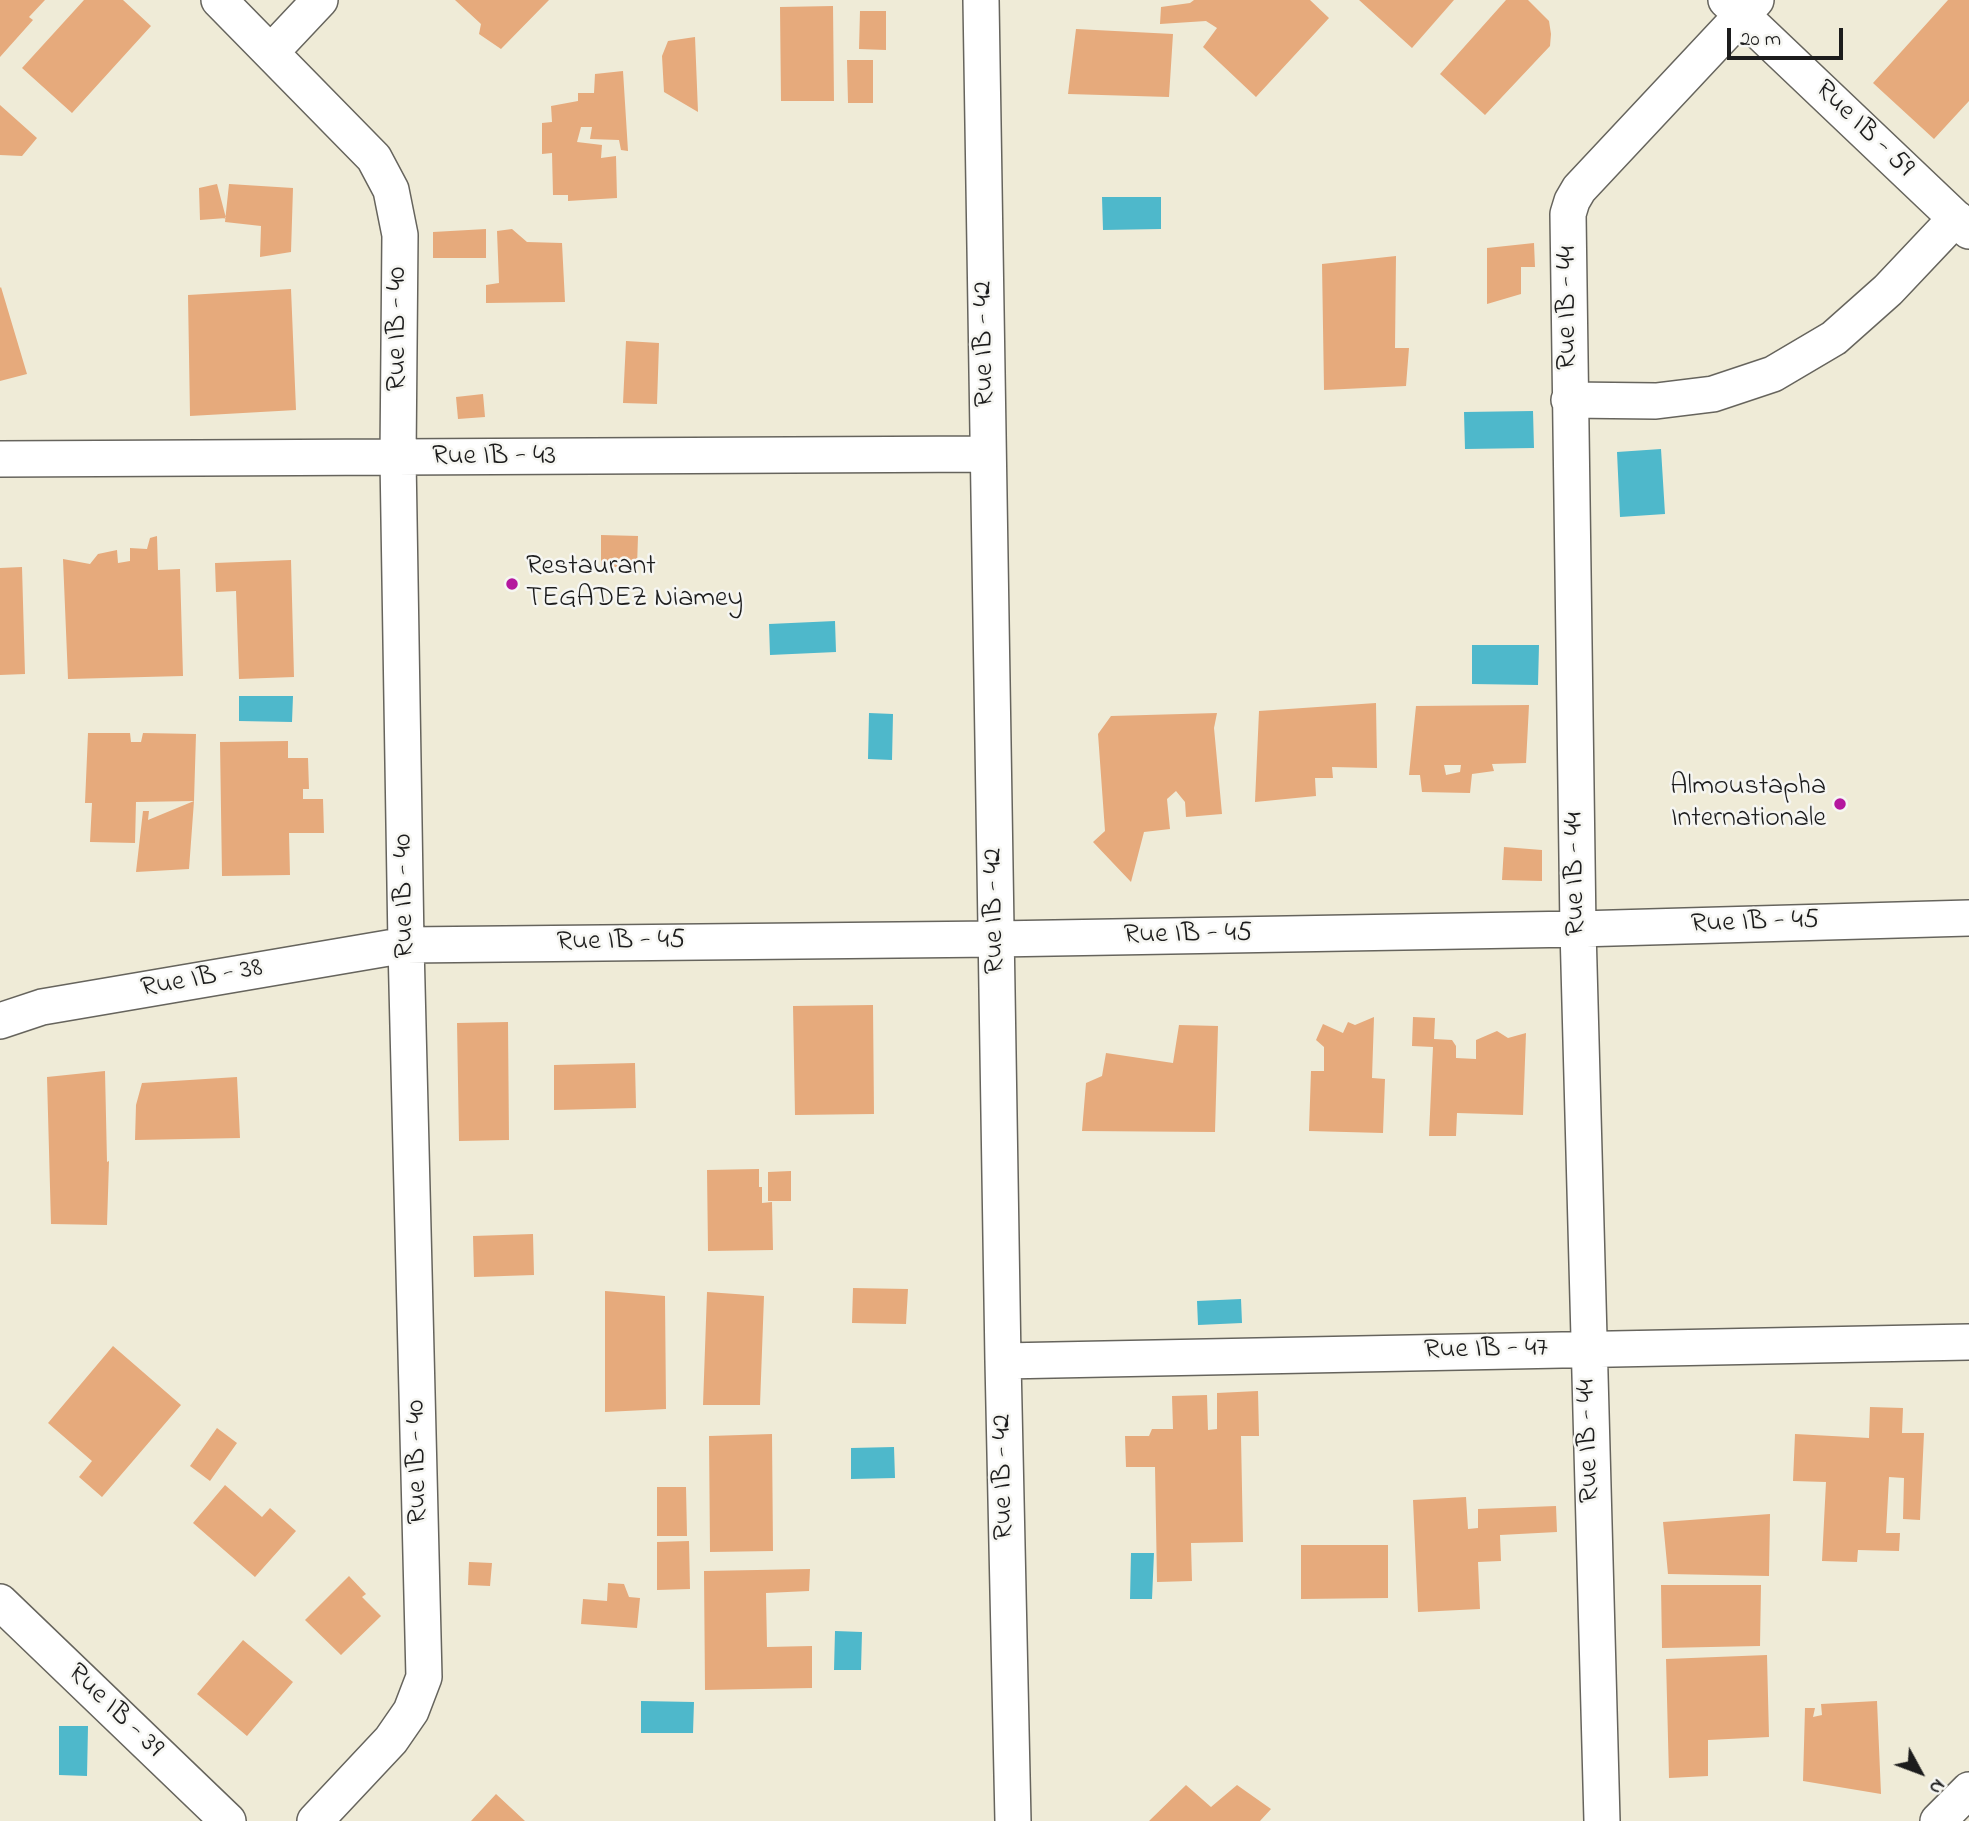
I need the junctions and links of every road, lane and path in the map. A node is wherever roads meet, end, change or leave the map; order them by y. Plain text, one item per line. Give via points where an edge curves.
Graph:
1 (219, 0) edge
2 (320, 0) edge
3 (981, 0) edge
4 (1741, 5) edge
5 (272, 51) junction
6 (1962, 225) edge
7 (1569, 400) junction
8 (988, 454) junction
9 (398, 458) junction
10 (0, 459) edge
11 (1969, 918) edge
12 (1578, 929) junction
13 (996, 939) junction
14 (406, 945) junction
15 (0, 1021) edge
16 (1969, 1342) edge
17 (1588, 1349) junction
18 (1003, 1362) junction
19 (0, 1602) edge
20 (1969, 1790) edge
21 (228, 1821) edge
22 (315, 1821) edge
23 (1013, 1821) edge
24 (1602, 1821) edge
25 (1938, 1821) edge

1 - 5 street, Rue IB - 40
2 - 5 street
3 - 8 street, Rue IB - 42
4 - 6 street, Rue IB - 59
4 - 7 street, Rue IB - 44 via 1572,201 1568,214
5 - 9 street, Rue IB - 40 via 374,158 391,190 400,235
6 - 7 street via 1834,338 1773,374 1713,394 1656,401
7 - 12 street, Rue IB - 44
8 - 9 street, Rue IB - 43
8 - 13 street, Rue IB - 42
9 - 10 street, Rue IB - 43
9 - 14 street, Rue IB - 40
11 - 12 street, Rue IB - 45
12 - 13 street, Rue IB - 45
12 - 17 street, Rue IB - 44
13 - 14 street, Rue IB - 45
13 - 18 street, Rue IB - 42
14 - 15 street, Rue IB - 38 via 42,1007
14 - 22 street, Rue IB - 40 via 424,1676 411,1711 391,1740
16 - 17 street, Rue IB - 47
17 - 18 street, Rue IB - 47
17 - 24 street, Rue IB - 44
18 - 23 street, Rue IB - 42
19 - 21 street, Rue IB - 39
20 - 25 street

